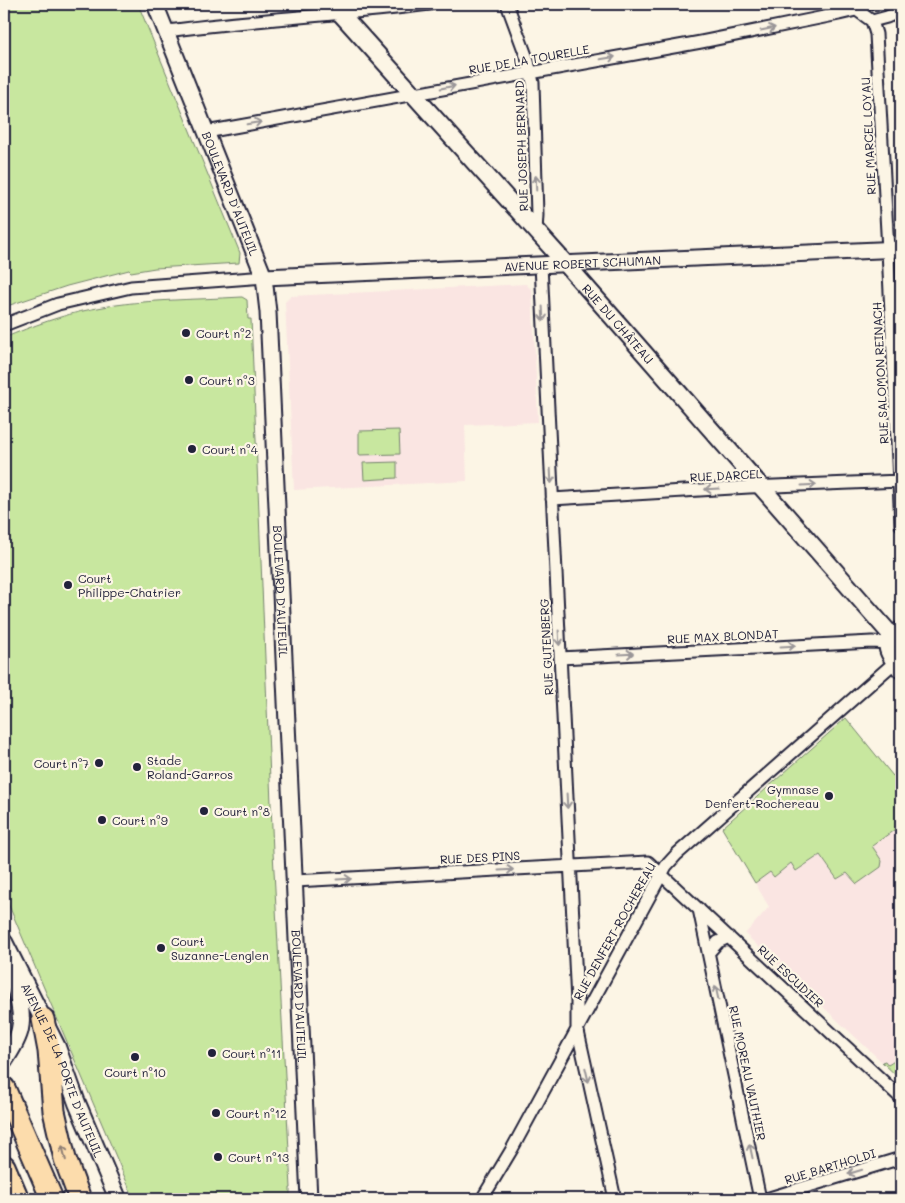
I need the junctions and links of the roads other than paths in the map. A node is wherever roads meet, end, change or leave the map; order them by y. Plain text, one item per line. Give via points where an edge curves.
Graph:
1 (155, 4) edge
2 (430, 4) edge
3 (507, 4) edge
4 (868, 4) edge
5 (852, 7) edge
6 (336, 8) edge
7 (897, 11) edge
8 (872, 20) junction
9 (167, 31) junction
10 (531, 72) junction
11 (414, 95) junction
12 (206, 132) junction
13 (536, 231) junction
14 (895, 250) edge
15 (566, 264) junction
16 (541, 265) junction
17 (264, 277) junction
18 (4, 325) edge
19 (900, 481) edge
20 (761, 486) junction
21 (552, 499) junction
22 (901, 525) edge
23 (894, 636) edge
24 (560, 658) junction
25 (898, 666) edge
26 (570, 866) junction
27 (662, 874) junction
28 (295, 881) junction
29 (699, 909) junction
30 (729, 937) junction
31 (4, 942) edge
32 (4, 947) edge
33 (709, 952) junction
34 (43, 1019) junction
35 (577, 1027) junction
36 (7, 1055) edge
37 (4, 1088) edge
38 (901, 1098) edge
39 (901, 1158) edge
40 (4, 1166) edge
41 (18, 1199) edge
42 (52, 1199) edge
43 (80, 1199) edge
44 (118, 1199) edge
45 (309, 1199) edge
46 (482, 1199) edge
47 (615, 1199) edge
48 (760, 1199) edge
49 (766, 1199) edge

1 - 9 street, BOULEVARD D'AUTEUIL
2 - 6 street via 367,12
3 - 10 street, RUE JOSEPH BERNARD
4 - 5 street, RUE DE LA TOURELLE
5 - 8 street
10 -> 5 street, RUE DE LA TOURELLE via 701,42
6 - 9 street
6 - 11 main road, RUE DU CHÂTEAU
7 - 8 street
8 - 14 street, RUE MARCEL LOYAU via 876,34
9 - 12 street, BOULEVARD D'AUTEUIL
11 -> 10 street, RUE DE LA TOURELLE
13 -> 10 street, RUE JOSEPH BERNARD via 538,215
12 -> 11 street, RUE DE LA TOURELLE
11 - 13 main road, RUE DU CHÂTEAU
12 - 17 street, BOULEVARD D'AUTEUIL
13 - 15 main road, RUE DU CHÂTEAU
14 - 15 street, AVENUE ROBERT SCHUMAN
14 - 19 street, RUE SALOMON REINACH
15 - 16 street, AVENUE ROBERT SCHUMAN
15 - 20 main road, RUE DU CHÂTEAU
16 - 17 street, AVENUE ROBERT SCHUMAN
16 -> 21 street, RUE GUTENBERG
17 - 18 street via 131,287 58,304
17 - 28 street, BOULEVARD D'AUTEUIL
20 -> 19 street, RUE DARCEL
19 - 22 street, RUE SALOMON REINACH
20 -> 21 street, RUE DARCEL
20 - 23 main road, RUE DU CHÂTEAU
21 -> 24 street, RUE GUTENBERG
24 -> 23 street, RUE MAX BLONDAT via 872,642
23 - 25 main road via 887,649
24 -> 26 street, RUE GUTENBERG
25 - 27 street, RUE DENFERT-ROCHEREAU via 677,854
26 - 27 street, RUE DES PINS via 648,862
28 -> 26 street, RUE DES PINS
26 - 35 street, RUE GUTENBERG
27 - 29 street, RUE ESCUDIER
27 - 35 street, RUE DENFERT-ROCHEREAU
28 - 45 street, BOULEVARD D'AUTEUIL
29 - 30 street, RUE ESCUDIER
29 - 33 street, RUE MOREAU VAUTHIER
30 - 33 street via 718,942
30 - 38 street, RUE ESCUDIER
31 - 34 main road, AVENUE DE LA PORTE D'AUTEUIL
32 - 36 main road via 21,1016 20,1030
48 -> 33 street, RUE MOREAU VAUTHIER
43 -> 34 highway via 65,1159 56,1121
34 - 44 main road, AVENUE DE LA PORTE D'AUTEUIL
35 - 46 street, RUE DENFERT-ROCHEREAU
35 -> 47 street, RUE GUTENBERG
37 - 42 highway
39 -> 49 street, RUE BARTHOLDI
40 - 41 highway

